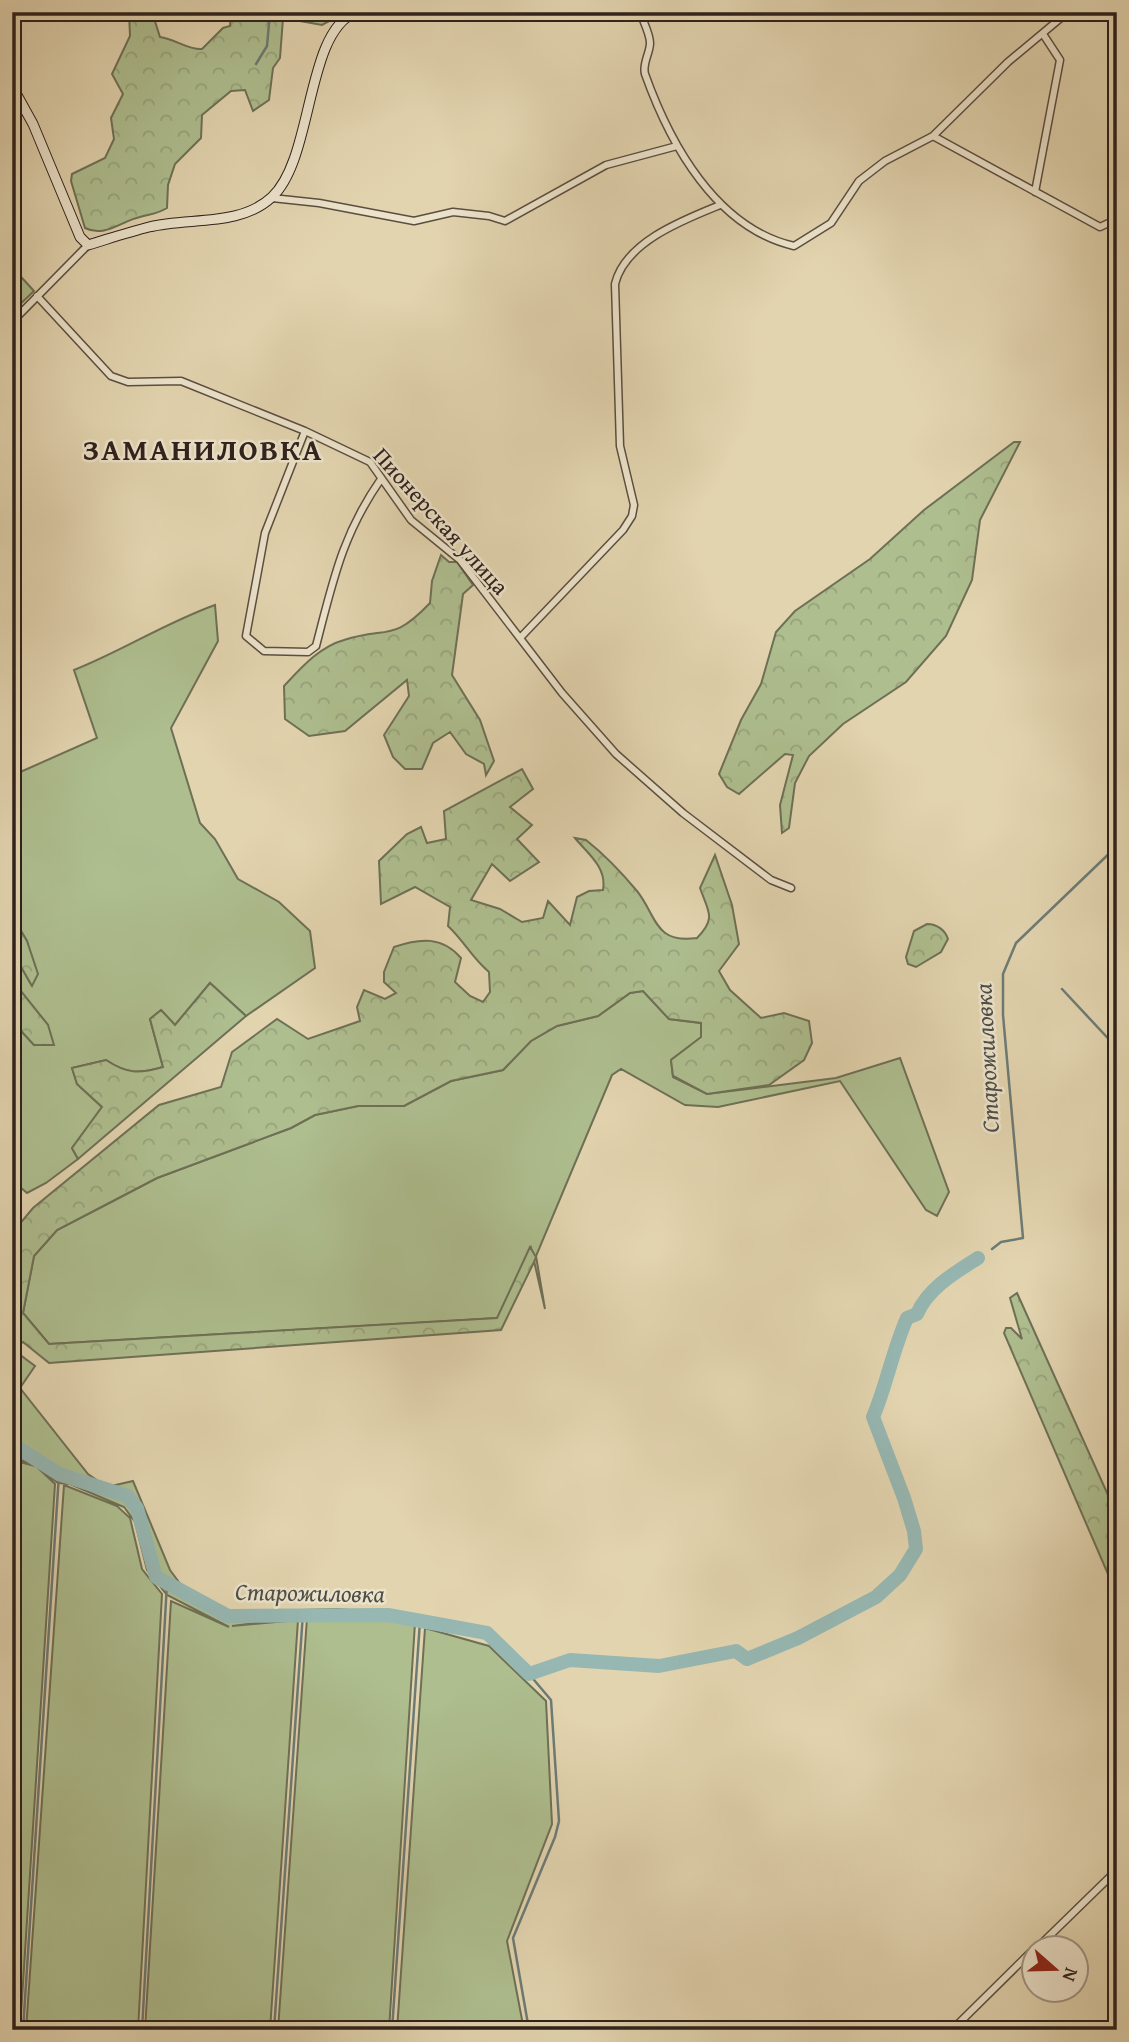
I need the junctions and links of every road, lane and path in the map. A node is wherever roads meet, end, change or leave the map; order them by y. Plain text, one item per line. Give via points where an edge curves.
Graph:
1 (356, 12) edge
2 (640, 12) edge
3 (1068, 12) edge
4 (1043, 34) junction
5 (12, 86) edge
6 (933, 136) junction
7 (677, 146) junction
8 (1035, 192) junction
9 (272, 198) junction
10 (720, 205) junction
11 (1117, 219) edge
12 (88, 245) junction
13 (37, 296) junction
14 (12, 322) edge
15 (305, 430) junction
16 (381, 479) junction
17 (520, 638) junction
18 (791, 888) dead end
19 (1117, 1870) edge
20 (1051, 1934) edge
21 (1020, 1964) edge
22 (952, 2030) edge

1 - 9 street via 334,27 291,163
2 - 7 street via 650,42 643,71
3 - 4 street
4 - 6 street
4 - 8 street via 1060,60
5 - 12 street via 33,124 80,237
6 - 8 street
6 - 10 street via 885,161 859,181 831,223 794,246 774,242
7 - 9 street via 606,165 509,220 453,212 414,221
7 - 10 street
8 - 11 street via 1100,227
9 - 12 street via 246,213 151,226
10 - 17 street via 646,243 617,274 619,434 634,505 632,516
12 - 13 street
13 - 14 street
13 - 15 street, Пионерская улица via 111,376 128,382 181,381
15 - 16 street, Пионерская улица via 370,462
15 - 16 street via 265,533 249,613 246,636 264,652 308,652 316,646 340,554 357,514
16 - 17 street, Пионерская улица via 411,520 460,560
17 - 18 street, Пионерская улица via 616,754 771,880
19 - 20 street
21 - 22 street

